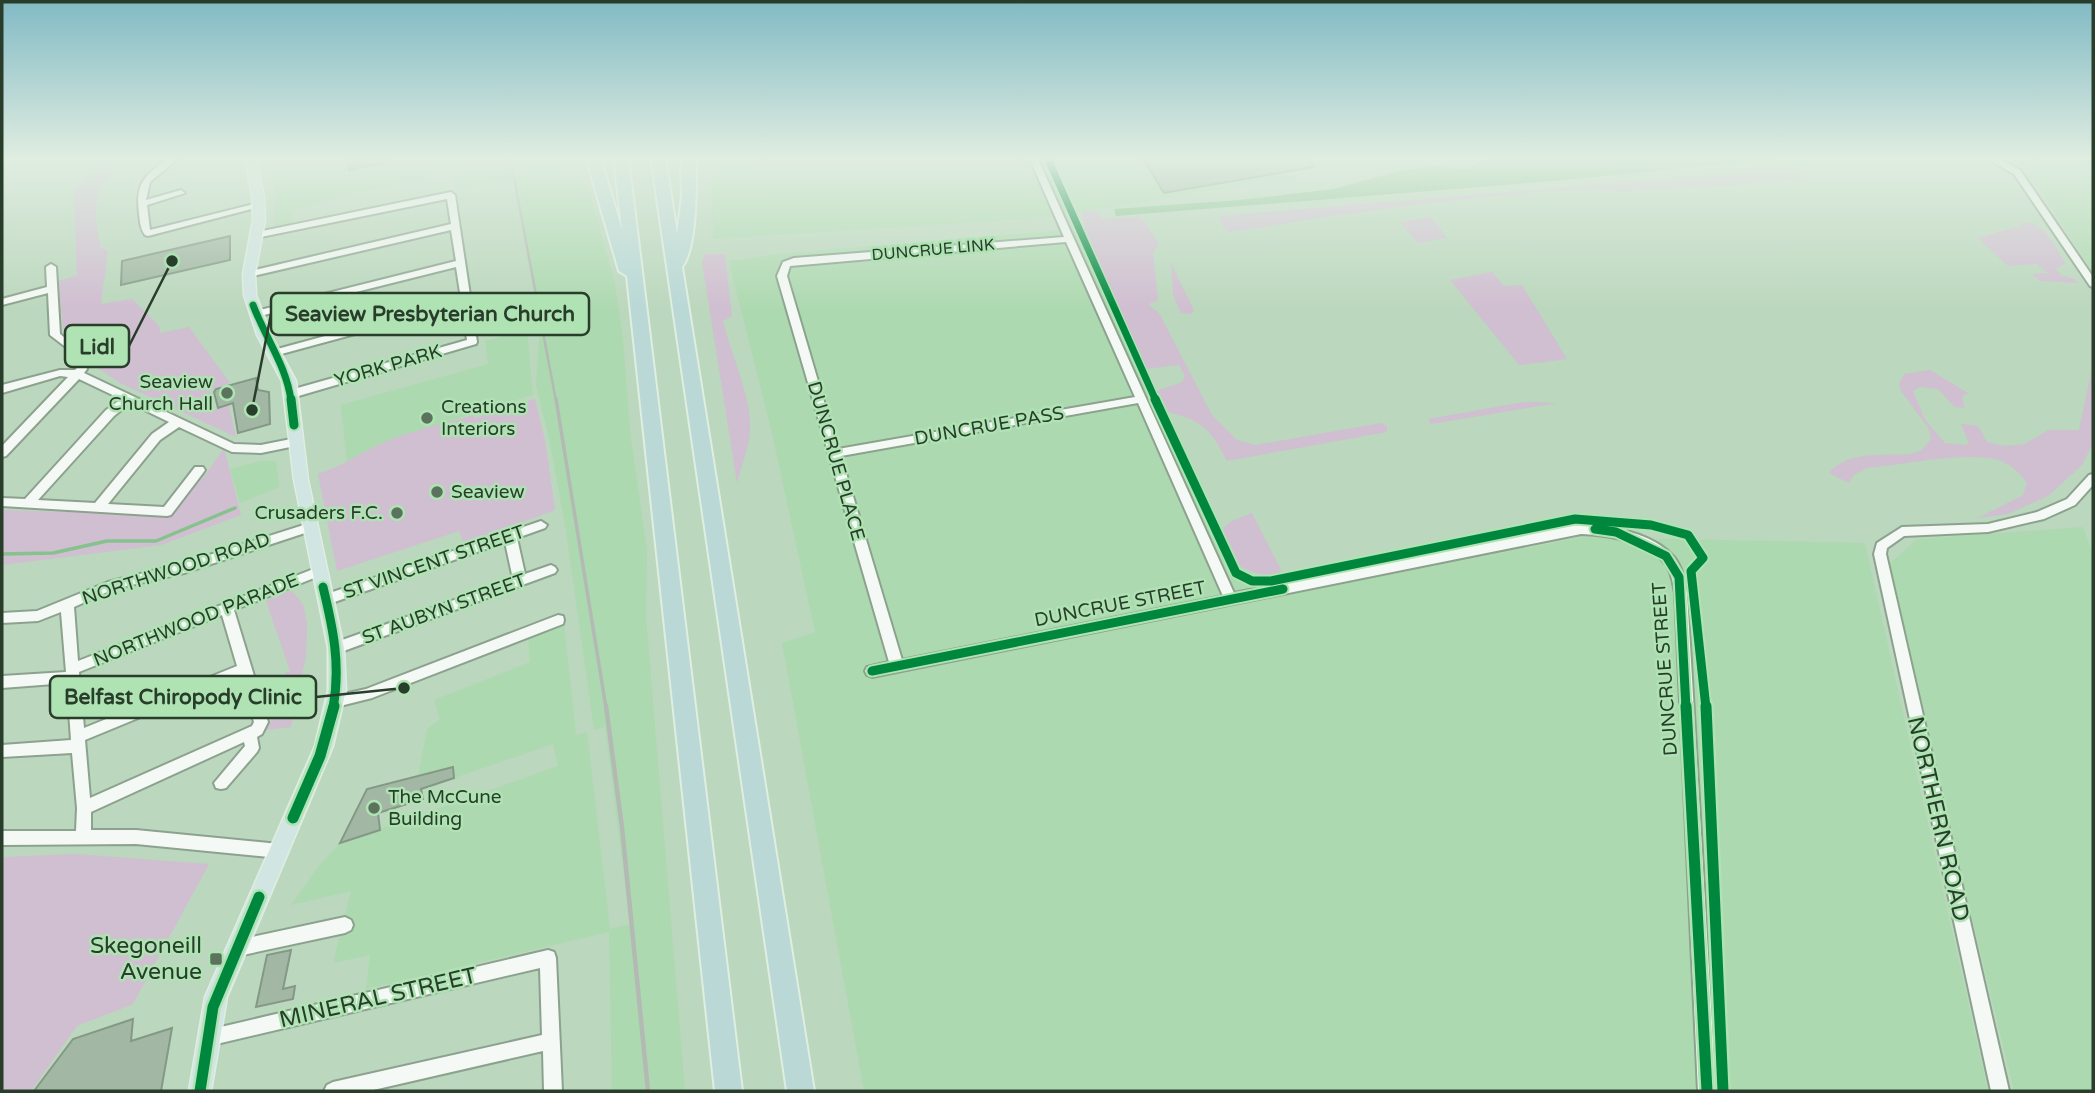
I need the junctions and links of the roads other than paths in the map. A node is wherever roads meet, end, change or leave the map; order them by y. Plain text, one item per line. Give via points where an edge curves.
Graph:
1 (142, 208) edge
2 (250, 208) edge
3 (258, 208) edge
4 (383, 208) edge
5 (453, 208) edge
6 (608, 208) edge
7 (627, 208) edge
8 (666, 208) edge
9 (687, 208) edge
10 (1057, 208) edge
11 (2041, 208) edge
12 (456, 226) junction
13 (256, 235) junction
14 (1071, 239) junction
15 (794, 261) joint
16 (460, 263) junction
17 (51, 267) dead end
18 (249, 274) junction
19 (676, 275) junction
20 (2093, 284) edge
21 (52, 289) junction
22 (638, 294) junction
23 (467, 301) junction
24 (2, 302) edge
25 (256, 314) junction
26 (274, 353) junction
27 (78, 374) junction
28 (2, 389) edge
29 (291, 394) junction
30 (130, 398) junction
31 (1142, 399) junction
32 (178, 422) junction
33 (296, 442) junction
34 (2, 453) edge
35 (836, 453) junction
36 (199, 470) dead end
37 (2093, 478) edge
38 (2, 502) edge
39 (27, 504) junction
40 (98, 508) junction
41 (541, 525) dead end
42 (310, 527) junction
43 (510, 536) junction
44 (551, 570) dead end
45 (320, 571) junction
46 (520, 581) junction
47 (326, 600) junction
48 (1231, 600) junction
49 (67, 604) junction
50 (227, 609) junction
51 (2, 618) edge
52 (558, 620) dead end
53 (336, 648) junction
54 (897, 666) junction
55 (246, 668) junction
56 (872, 671) dead end
57 (72, 673) junction
58 (2, 682) edge
59 (336, 701) junction
60 (249, 734) junction
61 (77, 741) junction
62 (2, 751) edge
63 (221, 783) dead end
64 (84, 808) junction
65 (83, 836) junction
66 (2, 838) edge
67 (279, 851) junction
68 (345, 925) dead end
69 (238, 948) junction
70 (208, 1038) junction
71 (551, 1041) junction
72 (200, 1091) edge
73 (333, 1091) edge
74 (553, 1091) edge
75 (729, 1091) edge
76 (801, 1091) edge
77 (1707, 1091) edge
78 (2000, 1091) edge

1 - 2 street via 148,233
3 - 13 main road
4 - 13 street, YORK PARK
5 - 12 street, YORK PARK
6 - 22 highway
7 - 22 highway
8 - 19 highway
9 - 19 highway
10 - 14 street
11 - 20 street
12 - 16 street, YORK PARK
12 - 18 street
13 - 18 main road
14 - 15 street, DUNCRUE LINK
14 - 31 street
15 - 35 street, DUNCRUE PLACE via 786,264 782,276
16 - 23 street, YORK PARK
16 - 25 street
17 - 21 street
18 - 25 main road
19 - 76 highway
21 - 24 street
21 - 27 street via 55,335 81,354
22 - 75 highway
23 - 26 street
23 - 29 street, YORK PARK via 472,342
25 - 26 main road
26 - 29 main road
27 - 28 street via 60,373
27 - 30 street
27 - 34 street
29 - 33 main road
30 - 32 street
30 - 39 street via 110,413
31 - 35 street, DUNCRUE PASS
31 - 48 street
32 - 33 street via 232,447 261,449
32 - 40 street via 156,437
33 - 42 main road
35 - 54 street, DUNCRUE PLACE
36 - 40 street via 167,512
37 - 78 street, NORTHERN ROAD via 2071,502 2040,516 1987,528 1902,533 1881,546 1881,566
38 - 39 street
39 - 40 street
41 - 43 street, ST VINCENT STREET
42 - 45 main road
42 - 49 street, NORTHWOOD ROAD via 184,568 112,585
43 - 46 street
43 - 47 street, ST VINCENT STREET
44 - 46 street, ST AUBYN STREET
45 - 47 main road
45 - 50 street, NORTHWOOD PARADE
46 - 53 street, ST AUBYN STREET
47 - 53 main road
48 - 54 street, DUNCRUE STREET
48 - 77 street, DUNCRUE STREET via 1581,530 1616,532 1666,556 1679,577 1681,593
49 - 51 street, NORTHWOOD ROAD via 38,616
49 - 57 street
50 - 55 street
50 - 57 street, NORTHWOOD PARADE
52 - 59 street via 367,694
53 - 59 main road
54 - 56 street, DUNCRUE STREET
55 - 60 street via 261,722
55 - 61 street
57 - 58 street, NORTHWOOD PARADE
57 - 61 street
59 - 67 main road via 324,746
60 - 63 street via 252,748
60 - 64 street
61 - 62 street
61 - 64 street
64 - 65 street
65 - 66 street
65 - 67 street
67 - 69 main road
68 - 69 street
69 - 70 main road via 216,997
70 - 71 street, MINERAL STREET via 548,958
70 - 72 main road
71 - 73 street
71 - 74 street

